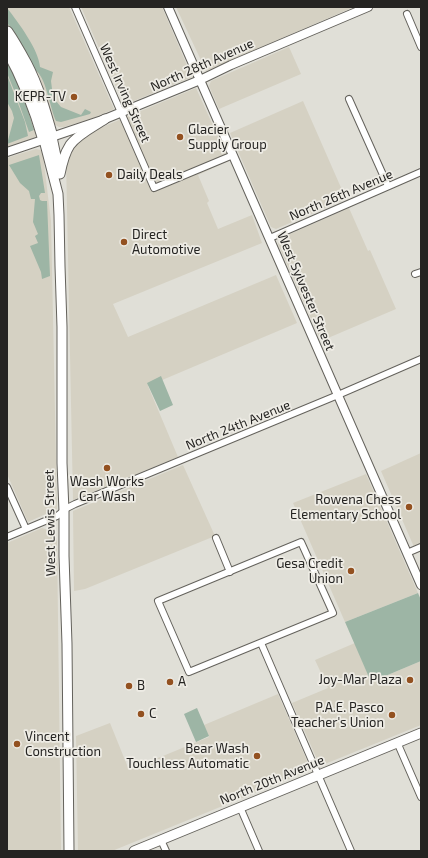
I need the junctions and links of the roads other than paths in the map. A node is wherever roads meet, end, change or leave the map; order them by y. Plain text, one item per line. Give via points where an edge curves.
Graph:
1 (75, 7) edge
2 (168, 7) edge
3 (368, 7) edge
4 (407, 14) dead end
5 (7, 32) edge
6 (421, 47) edge
7 (7, 49) edge
8 (200, 80) junction
9 (350, 99) dead end
10 (122, 113) junction
11 (106, 119) junction
12 (48, 138) junction
13 (7, 152) edge
14 (233, 155) junction
15 (421, 172) edge
16 (60, 174) junction
17 (388, 186) junction
18 (58, 194) junction
19 (270, 238) junction
20 (421, 359) edge
21 (338, 395) junction
22 (7, 487) edge
23 (64, 511) junction
24 (26, 529) junction
25 (7, 537) edge
26 (216, 538) dead end
27 (421, 547) edge
28 (407, 553) junction
29 (230, 572) junction
30 (421, 585) edge
31 (261, 643) junction
32 (421, 733) edge
33 (397, 742) junction
34 (318, 775) junction
35 (421, 797) edge
36 (240, 807) junction
37 (161, 840) junction
38 (69, 851) edge
39 (134, 851) edge
40 (166, 851) edge
41 (259, 851) edge
42 (351, 851) edge

1 - 10 street, West Irving Street
2 - 8 street, West Sylvester Street
3 - 8 street, North 28th Avenue
4 - 6 street
5 - 12 highway via 32,78 44,110
7 - 12 highway
8 - 10 street, North 28th Avenue
8 - 14 street, West Sylvester Street
9 - 17 street
10 - 11 street, North 28th Avenue
10 - 14 street, West Irving Street via 154,188
11 - 12 street, North 28th Avenue
11 - 16 main road via 70,145
12 - 13 street, North 28th Avenue
12 - 16 main road, West Lewis Street
12 - 18 main road, West Lewis Street
14 - 19 street, West Sylvester Street
15 - 17 street, North 26th Avenue
16 - 18 main road, West Lewis Street
17 - 19 street, North 26th Avenue
18 - 23 main road, West Lewis Street
19 - 21 street, West Sylvester Street
20 - 21 street, North 24th Avenue
21 - 23 street, North 24th Avenue via 75,504
21 - 28 street, West Sylvester Street
22 - 24 street
23 - 24 street, North 24th Avenue
23 - 38 main road, West Lewis Street
24 - 25 street, North 24th Avenue
26 - 29 street
27 - 28 street
28 - 30 street, West Sylvester Street
29 - 31 street via 158,601 189,672
29 - 31 street via 301,542 333,613
31 - 34 street
32 - 33 main road, North 20th Avenue
33 - 34 main road, North 20th Avenue
33 - 35 street
34 - 36 main road, North 20th Avenue
34 - 42 street
36 - 37 main road, North 20th Avenue
36 - 41 street
37 - 39 main road, North 20th Avenue
37 - 40 street

